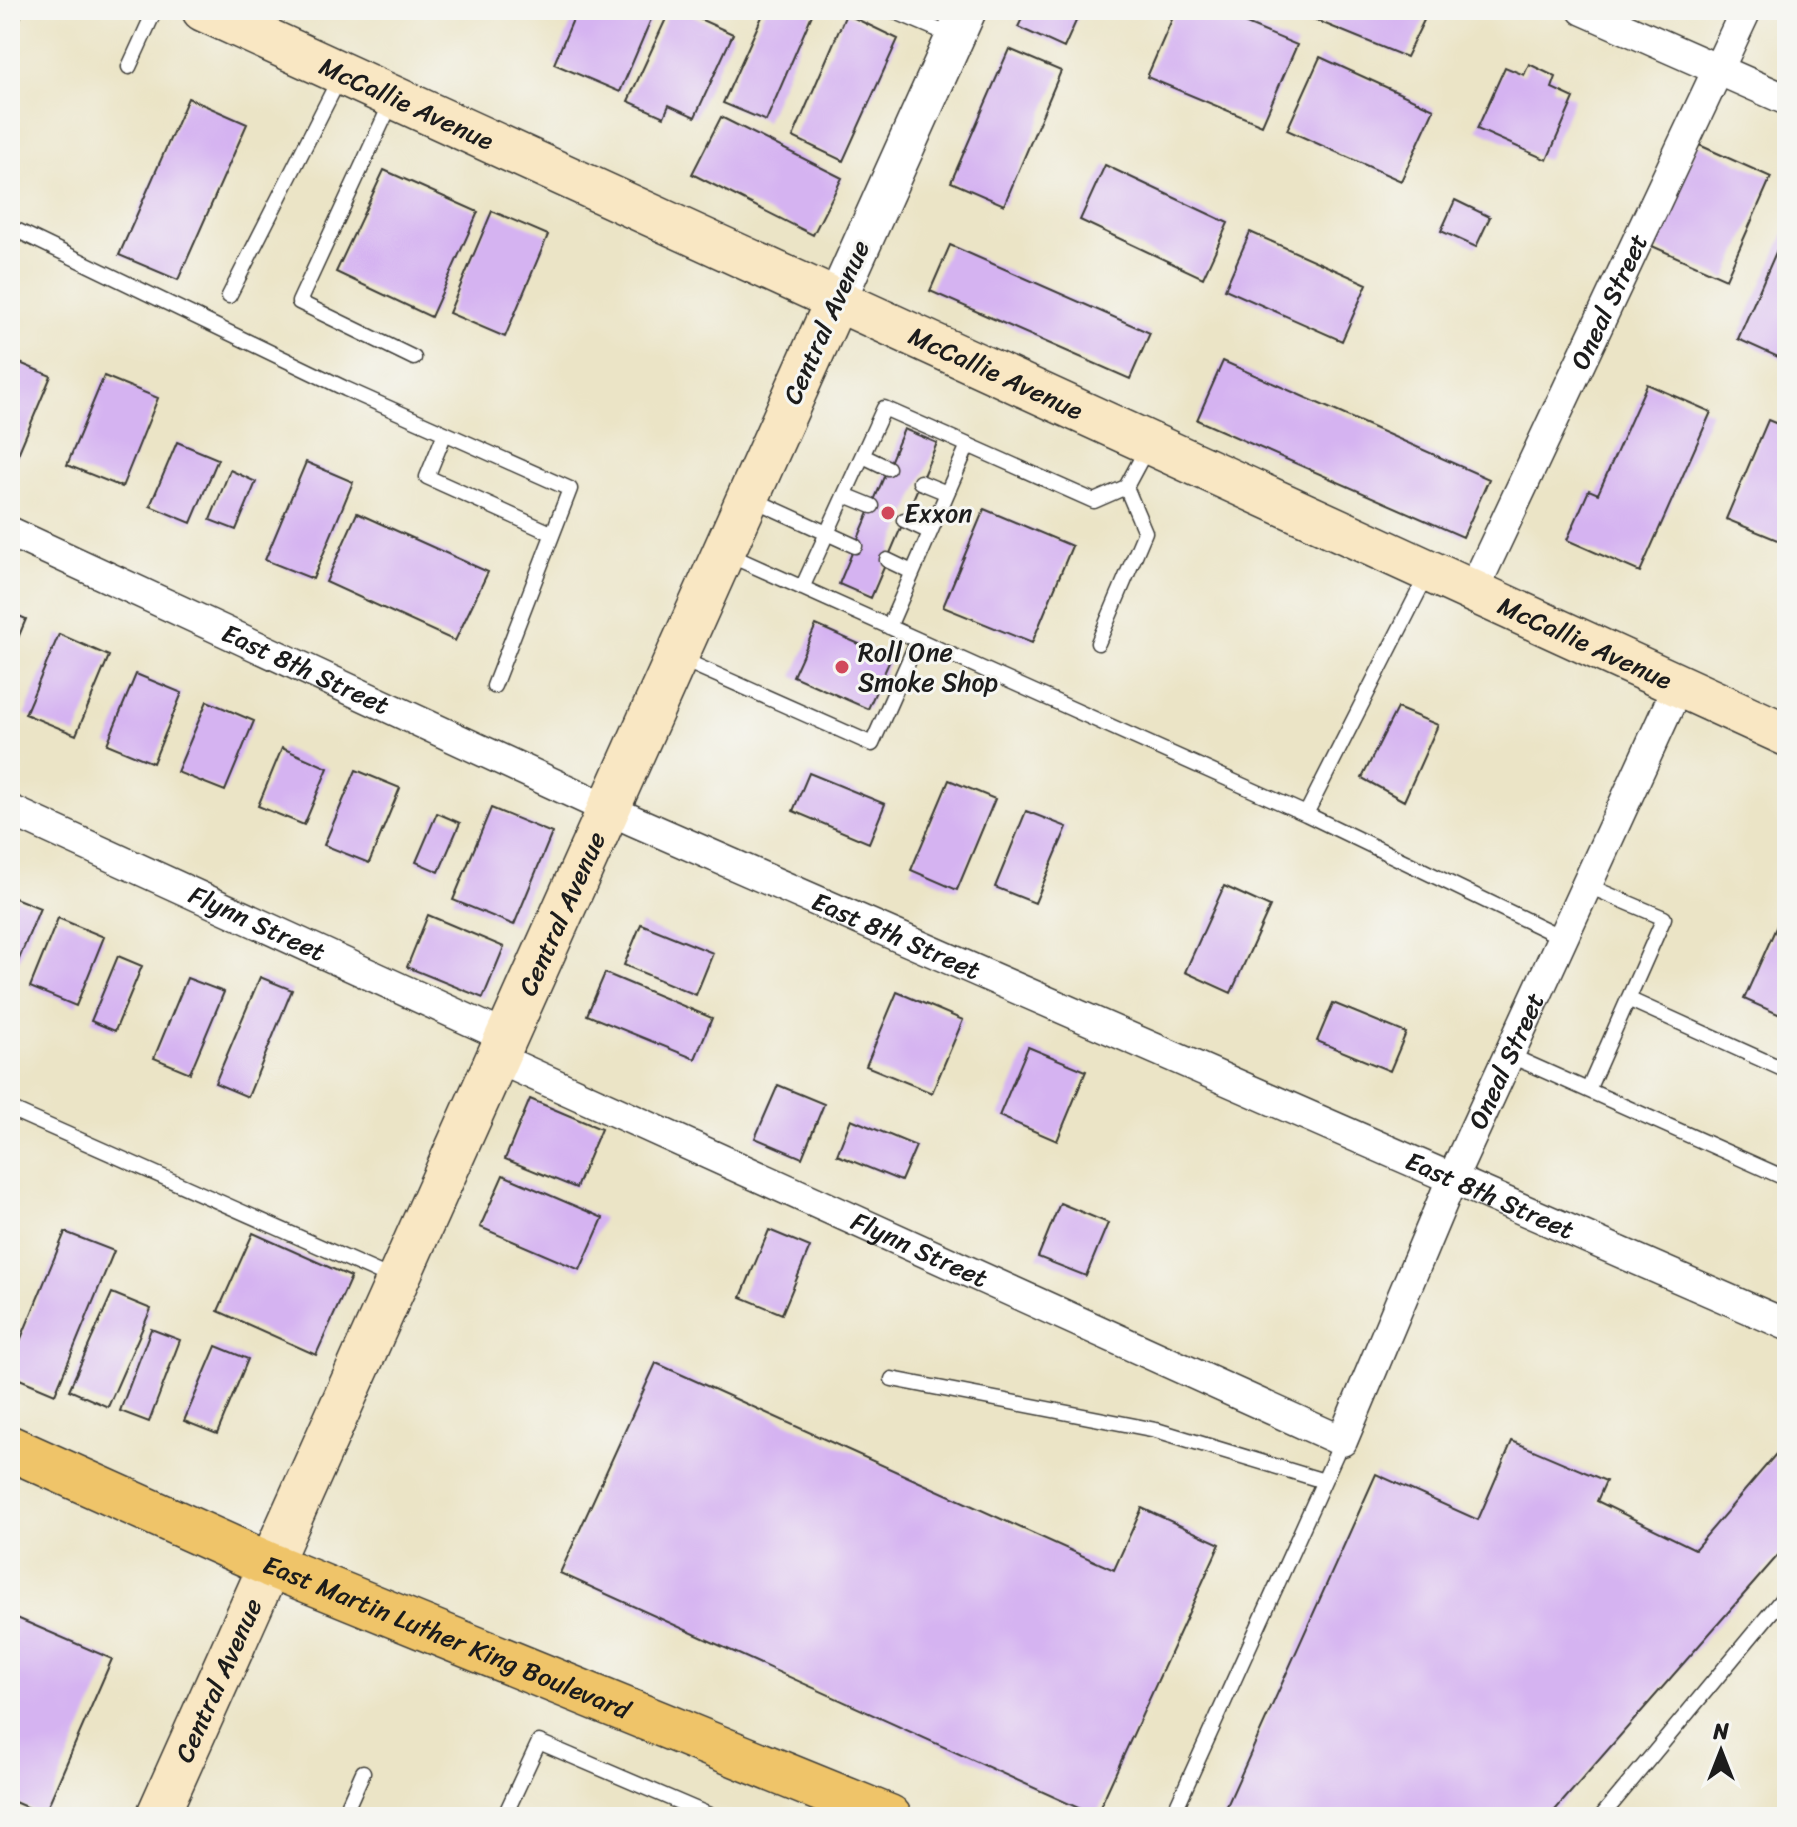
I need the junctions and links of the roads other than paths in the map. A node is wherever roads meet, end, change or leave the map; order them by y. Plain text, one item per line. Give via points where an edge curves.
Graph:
1 (155, 10) edge
2 (203, 10) edge
3 (891, 10) edge
4 (1583, 10) edge
5 (1746, 10) edge
6 (961, 23) edge
7 (129, 67) dead end
8 (1720, 69) junction
9 (342, 73) junction
10 (394, 97) junction
11 (1787, 100) edge
12 (10, 227) edge
13 (229, 296) dead end
14 (837, 299) junction
15 (414, 358) dead end
16 (445, 433) junction
17 (968, 445) junction
18 (1148, 445) junction
19 (863, 456) junction
20 (888, 468) dead end
21 (920, 482) dead end
22 (1126, 487) junction
23 (947, 493) junction
24 (845, 495) junction
25 (748, 497) junction
26 (872, 506) dead end
27 (904, 520) dead end
28 (10, 532) edge
29 (930, 532) junction
30 (551, 533) junction
31 (827, 533) junction
32 (855, 546) dead end
33 (723, 552) junction
34 (887, 560) dead end
35 (912, 572) junction
36 (1428, 573) junction
37 (802, 588) junction
38 (1472, 593) junction
39 (889, 627) junction
40 (918, 640) junction
41 (1098, 643) dead end
42 (676, 657) junction
43 (494, 686) dead end
44 (1678, 686) junction
45 (1787, 735) edge
46 (10, 810) edge
47 (607, 810) junction
48 (1306, 814) junction
49 (1586, 885) junction
50 (1561, 937) junction
51 (1628, 999) junction
52 (501, 1047) junction
53 (1509, 1055) junction
54 (1787, 1071) edge
55 (1588, 1090) junction
56 (10, 1109) edge
57 (1452, 1179) junction
58 (1787, 1179) edge
59 (397, 1280) junction
60 (1787, 1325) edge
61 (892, 1379) dead end
62 (1342, 1441) junction
63 (10, 1448) edge
64 (1324, 1481) junction
65 (270, 1565) junction
66 (1787, 1593) edge
67 (363, 1772) dead end
68 (157, 1817) edge
69 (343, 1817) edge
70 (504, 1817) edge
71 (714, 1817) edge
72 (889, 1817) edge
73 (1172, 1817) edge
74 (1601, 1817) edge

1 - 7 lane
2 - 9 main road, McCallie Avenue
3 - 6 lane
4 - 8 street
5 - 8 street, Oneal Street
6 - 14 street, Central Avenue
8 - 11 street
8 - 38 street, Oneal Street
9 - 10 main road, McCallie Avenue
9 - 13 lane
10 - 14 main road, McCallie Avenue
10 - 15 lane via 299,302
12 - 16 lane
14 - 18 main road, McCallie Avenue
14 - 25 main road, Central Avenue
16 - 30 lane via 427,477
16 - 30 lane via 570,489
17 - 19 lane via 884,408
17 - 22 lane via 1094,501
17 - 23 lane
18 - 22 lane
18 - 36 main road, McCallie Avenue
19 - 20 lane
19 - 24 lane
21 - 23 lane
22 - 41 lane via 1145,532
23 - 29 lane
24 - 26 lane
24 - 31 lane
25 - 31 lane
25 - 33 main road, Central Avenue
27 - 29 lane
28 - 47 street, East 8th Street
29 - 35 lane
30 - 43 lane
31 - 32 lane
31 - 37 lane
33 - 37 lane
33 - 42 main road, Central Avenue
34 - 35 lane
35 - 39 lane
36 - 38 main road, McCallie Avenue
36 - 48 lane
37 - 39 lane
38 - 44 main road, McCallie Avenue
39 - 40 lane
40 - 42 lane via 872,744
40 - 48 lane
42 - 47 main road, Central Avenue
44 - 45 main road, McCallie Avenue
44 - 49 street, Oneal Street
46 - 52 street, Flynn Street
47 - 52 main road, Central Avenue
47 - 57 street, East 8th Street
48 - 50 lane
49 - 50 street, Oneal Street
49 - 51 lane via 1664,918
50 - 53 street, Oneal Street
51 - 54 lane
51 - 55 lane
52 - 59 main road, Central Avenue
52 - 62 street, Flynn Street
53 - 55 lane
53 - 57 street, Oneal Street
55 - 58 lane
56 - 59 lane
57 - 60 street, East 8th Street
57 - 62 street, Oneal Street
59 - 65 main road, Central Avenue
61 - 64 lane via 1156,1430
62 - 64 lane
63 - 65 main road, East Martin Luther King Boulevard
64 - 73 lane
65 - 68 main road, Central Avenue
65 - 72 main road, East Martin Luther King Boulevard
66 - 74 lane
67 - 69 lane
70 - 71 lane via 539,1742

